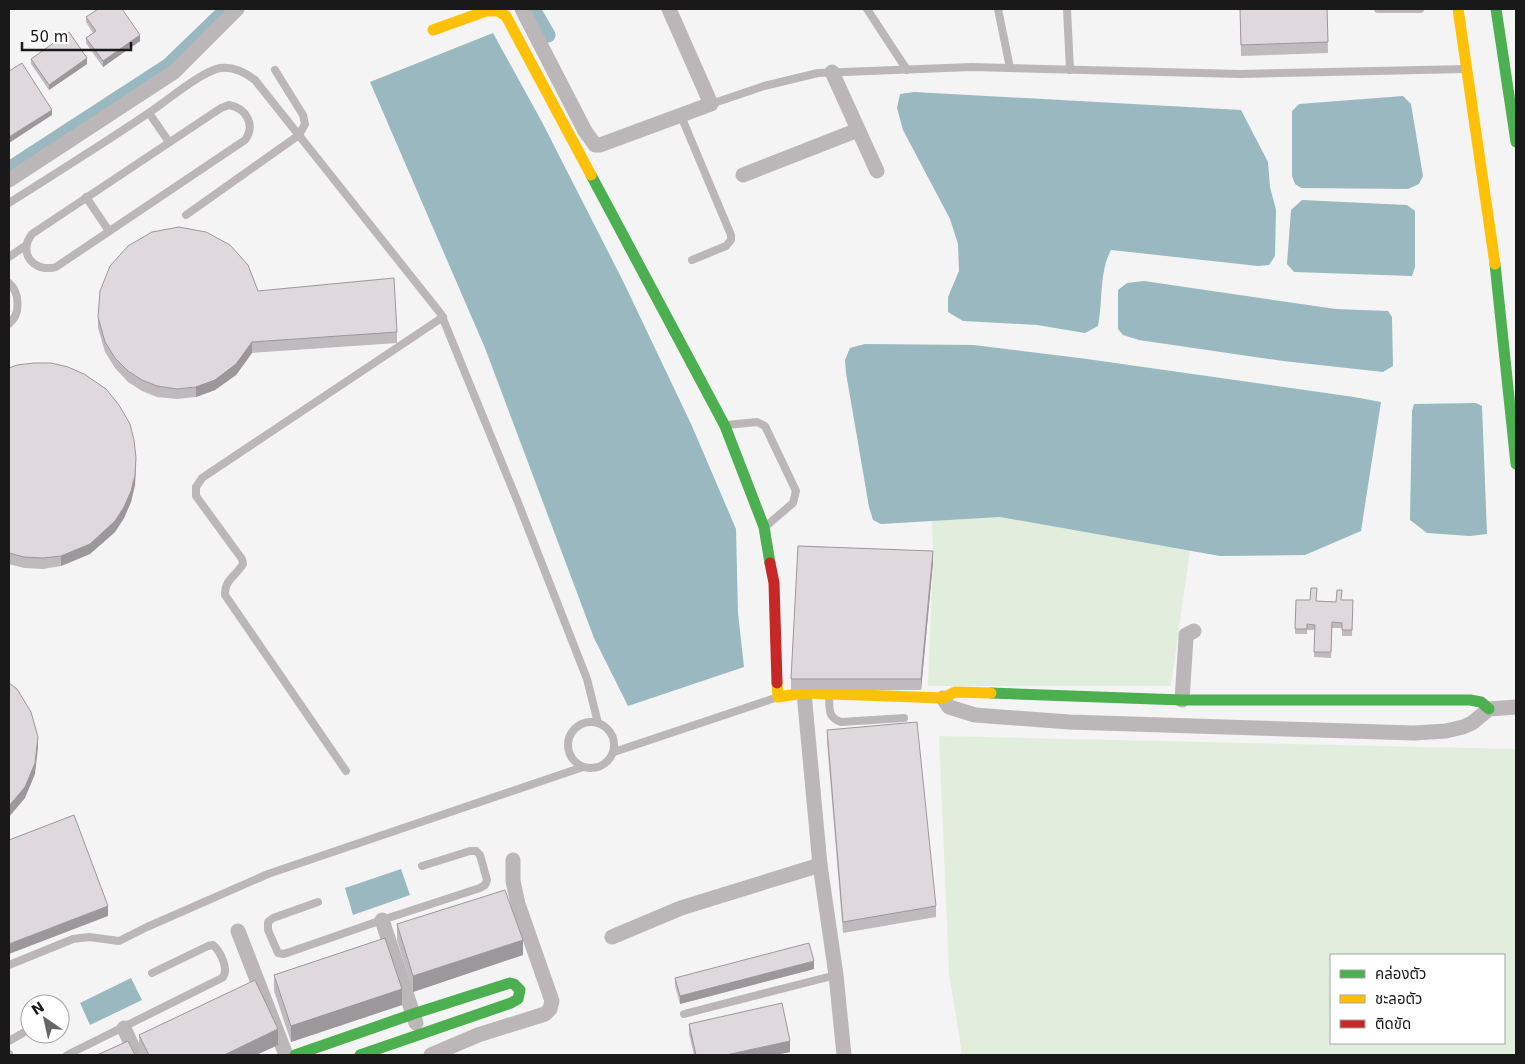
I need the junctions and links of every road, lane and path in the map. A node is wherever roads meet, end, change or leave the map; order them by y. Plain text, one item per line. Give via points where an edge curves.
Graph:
1 (237, 9) edge
2 (522, 9) edge
3 (669, 9) edge
4 (867, 9) edge
5 (998, 9) edge
6 (1067, 9) edge
7 (1378, 9) edge
8 (1420, 9) edge
9 (1458, 9) edge
10 (1496, 9) edge
11 (433, 30) dead end
12 (1010, 68) junction
13 (1468, 69) junction
14 (275, 70) dead end
15 (907, 70) junction
16 (1070, 70) junction
17 (832, 72) junction
18 (711, 104) junction
19 (149, 113) junction
20 (681, 116) junction
21 (858, 130) junction
22 (300, 136) junction
23 (169, 142) junction
24 (1516, 142) edge
25 (877, 171) dead end
26 (743, 175) dead end
27 (9, 180) edge
28 (86, 198) junction
29 (9, 203) edge
30 (186, 215) dead end
31 (109, 231) junction
32 (25, 246) junction
33 (9, 257) edge
34 (692, 260) dead end
35 (9, 283) edge
36 (443, 318) junction
37 (9, 324) edge
38 (725, 426) junction
39 (1516, 464) edge
40 (764, 527) junction
41 (1194, 631) dead end
42 (804, 693) junction
43 (828, 693) junction
44 (778, 697) junction
45 (943, 698) junction
46 (1182, 700) junction
47 (1516, 707) edge
48 (1489, 709) junction
49 (904, 718) dead end
50 (598, 723) junction
51 (614, 752) junction
52 (583, 767) junction
53 (346, 771) dead end
54 (513, 860) dead end
55 (820, 865) junction
56 (422, 866) dead end
57 (318, 902) dead end
58 (382, 920) junction
59 (238, 931) dead end
60 (612, 937) dead end
61 (9, 965) edge
62 (152, 973) dead end
63 (836, 975) junction
64 (412, 1014) junction
65 (684, 1014) dead end
66 (124, 1028) junction
67 (20, 1035) edge
68 (420, 1035) junction
69 (9, 1041) edge
70 (68, 1055) edge
71 (136, 1055) edge
72 (286, 1055) edge
73 (295, 1055) edge
74 (360, 1055) edge
75 (431, 1055) edge
76 (844, 1055) edge

1 - 27 street via 174,72
2 - 20 street via 595,145
3 - 18 street
4 - 15 lane
5 - 12 lane
6 - 16 lane
7 - 8 lane
9 - 13 street
10 - 24 street
11 - 38 street via 486,11 498,11 506,16
12 - 15 lane
12 - 16 lane
13 - 16 lane via 1240,74
13 - 39 street via 1499,290
14 - 22 lane via 303,115
15 - 17 lane
17 - 18 lane via 764,86
17 - 21 street
18 - 20 street
19 - 22 lane via 207,73 230,68 255,80
19 - 23 lane
19 - 29 lane
20 - 34 lane via 731,235 726,246
21 - 25 street
21 - 26 street
22 - 30 lane
22 - 36 lane
23 - 28 lane
23 - 31 lane via 229,105 241,110 249,121 249,135 245,140
28 - 31 lane
28 - 32 lane via 32,234
31 - 32 lane via 56,267 48,269 30,260
32 - 33 lane
35 - 37 lane via 18,305
36 - 50 lane via 587,679
36 - 53 lane via 202,478 196,487 196,496 242,559 243,564 224,589 225,595
38 - 40 street
38 - 40 lane via 757,422 765,426 796,491 794,503
40 - 44 street via 774,583
41 - 46 street via 1186,635
42 - 43 street
42 - 44 street
42 - 55 street
43 - 45 street
43 - 49 lane via 830,715 841,722
44 - 51 lane
45 - 46 street via 955,692
45 - 48 street via 949,707 996,718 1414,733 1463,727
46 - 48 street via 1470,700 1481,702
47 - 48 street
50 - 51 lane via 610,731
50 - 52 lane via 577,728 569,741 571,756
51 - 52 lane via 598,767
52 - 61 lane via 268,874 119,941 89,937 74,939
54 - 75 street via 518,904 552,1001 550,1009 545,1014
55 - 60 street via 681,908
55 - 63 street
56 - 58 lane via 476,851 488,880 480,888
57 - 58 lane via 268,922 278,953 284,954
58 - 64 street
59 - 72 street
62 - 66 lane via 213,945 218,949 226,971 222,978
63 - 65 lane
63 - 76 street
64 - 68 street
64 - 68 street via 510,983 520,990 518,999 511,1003
64 - 73 street
66 - 70 lane
66 - 71 street
67 - 69 lane
68 - 74 street

